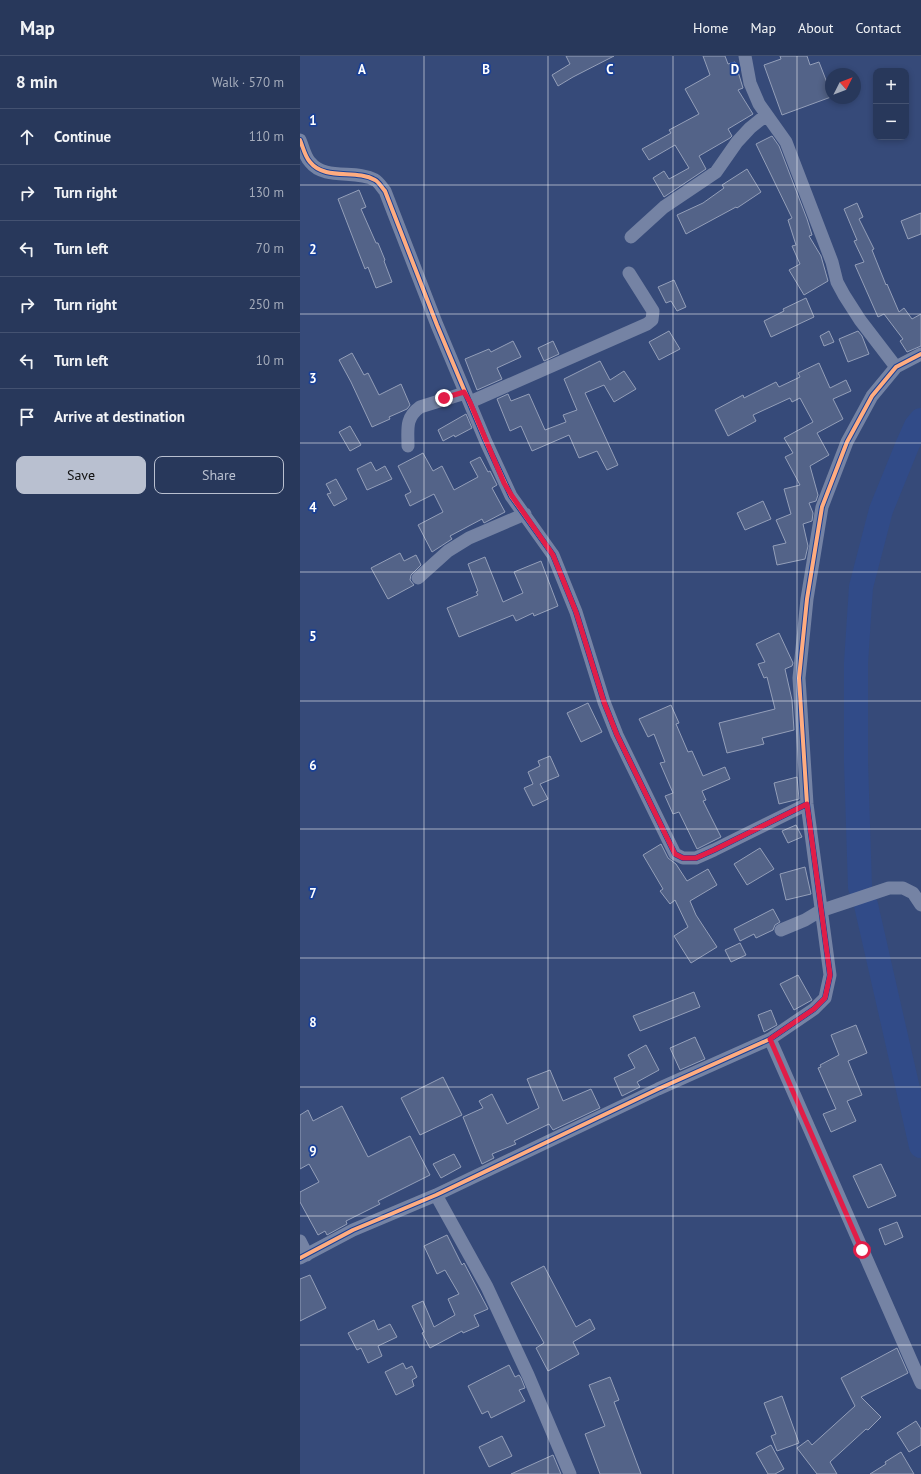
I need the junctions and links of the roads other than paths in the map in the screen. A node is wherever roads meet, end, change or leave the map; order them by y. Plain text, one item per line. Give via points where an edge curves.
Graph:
1 (745, 56) edge
2 (766, 115) junction
3 (300, 140) edge
4 (631, 237) dead end
5 (629, 273) dead end
6 (921, 354) edge
7 (896, 367) junction
8 (467, 397) junction
9 (408, 446) dead end
10 (525, 514) junction
11 (418, 578) dead end
12 (807, 804) junction
13 (921, 905) edge
14 (820, 911) junction
15 (781, 930) dead end
16 (770, 1039) junction
17 (436, 1195) junction
18 (300, 1241) edge
19 (303, 1256) edge
20 (921, 1384) edge
21 (570, 1474) edge

1 - 2 street via 750,83 758,104
2 - 4 street via 737,142 716,172 664,207
2 - 7 street via 786,142 832,262 837,282 860,320
3 - 8 street via 309,162 316,167 326,172 362,175 376,180 385,192
5 - 8 street via 653,311 652,320 647,324
6 - 7 street
7 - 12 street via 872,396 848,442 822,506 807,599 799,678
8 - 9 street via 420,407 414,411 408,422
8 - 10 street via 504,483
10 - 11 street via 469,538 448,551
10 - 12 street via 553,555 576,612 617,735 675,854 683,858 696,858
12 - 14 street
13 - 14 street via 913,893 903,888 889,888
14 - 15 street
14 - 16 street via 830,975 825,998 814,1009
16 - 17 street via 658,1089
16 - 20 street
17 - 19 street via 353,1230
17 - 21 street via 487,1287
18 - 19 street

